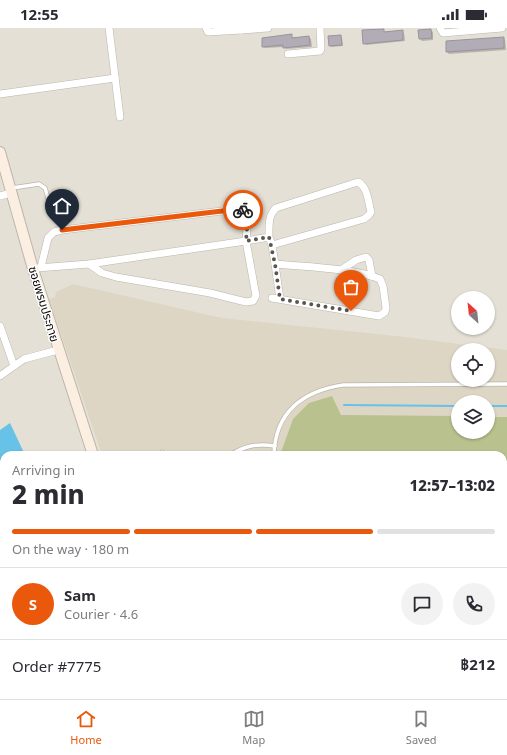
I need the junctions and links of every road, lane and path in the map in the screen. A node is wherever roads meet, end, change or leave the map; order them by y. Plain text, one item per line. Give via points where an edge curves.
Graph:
1 (109, 28) edge
2 (206, 28) edge
3 (268, 28) edge
4 (320, 28) edge
5 (440, 28) edge
6 (502, 28) edge
7 (241, 29) edge
8 (288, 54) dead end
9 (115, 78) junction
10 (0, 94) edge
11 (120, 117) dead end
12 (0, 152) edge
13 (10, 191) junction
14 (0, 196) edge
15 (48, 198) dead end
16 (269, 237) junction
17 (246, 241) junction
18 (272, 245) junction
19 (89, 264) junction
20 (275, 264) junction
21 (37, 268) junction
22 (341, 270) junction
23 (372, 276) junction
24 (272, 298) dead end
25 (280, 299) junction
26 (0, 326) edge
27 (58, 350) junction
28 (14, 366) junction
29 (0, 376) edge
30 (507, 384) edge
31 (275, 446) junction
32 (92, 451) edge
33 (236, 451) edge
34 (274, 451) edge

1 - 9 street
2 - 7 street via 208,32
3 - 7 street
4 - 8 street via 320,51
5 - 6 street via 443,33
9 - 10 street
9 - 11 street
12 - 13 street, ซอยพรมประกาย
13 - 14 street
13 - 15 lane via 39,184 45,188
13 - 21 street, ซอยพรมประกาย
16 - 17 street
16 - 18 street
16 - 18 street via 271,214 276,208 358,182 364,185 371,212 364,219
17 - 19 street
17 - 19 street via 256,296 249,302 108,275
17 - 21 street via 248,215 239,209 62,230 54,232 48,238
18 - 20 street
19 - 21 street
20 - 22 street
20 - 25 street
21 - 27 street, ซอยพรมประกาย
22 - 23 street
22 - 23 street via 356,260 366,258 369,260
23 - 25 street via 380,279 383,286 386,308 379,316
24 - 25 street
26 - 28 street
27 - 28 street via 24,359
27 - 32 street, ซอยพรมประกาย
28 - 29 street
30 - 31 lane via 343,385 327,388 301,399 292,409 278,432
31 - 33 lane via 254,444
31 - 34 lane

